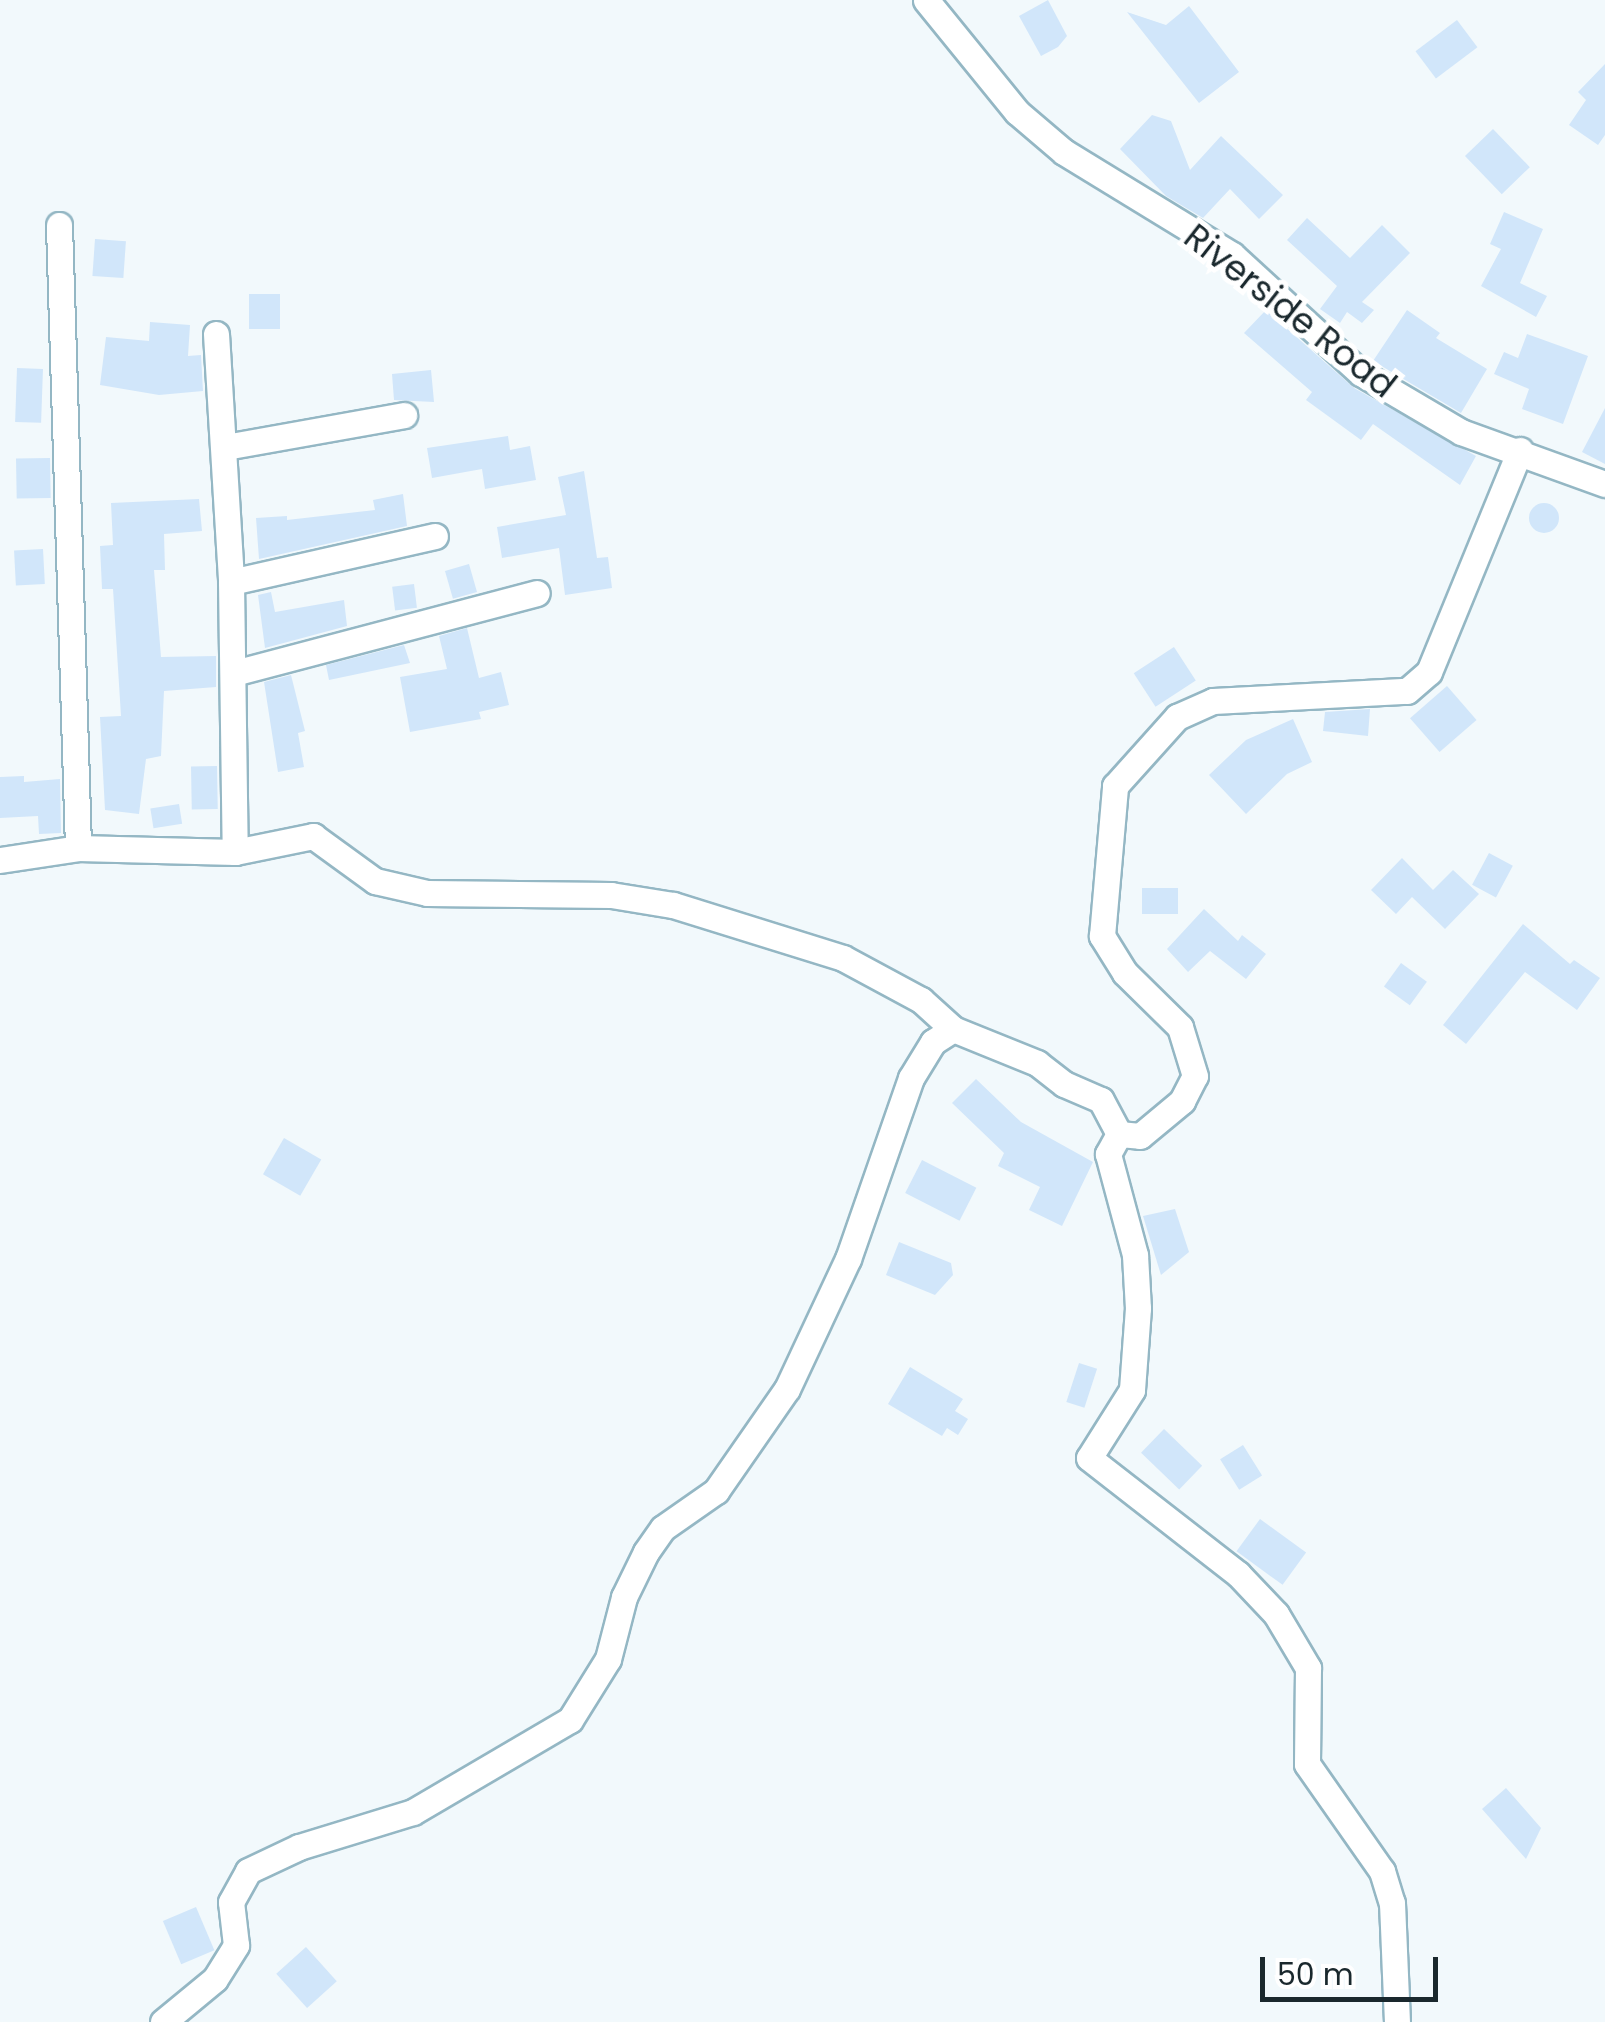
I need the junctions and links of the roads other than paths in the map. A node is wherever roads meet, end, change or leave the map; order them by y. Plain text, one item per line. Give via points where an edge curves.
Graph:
1 (926, 0) edge
2 (59, 225) dead end
3 (216, 334) dead end
4 (404, 415) dead end
5 (225, 447) junction
6 (1520, 450) junction
7 (1605, 484) edge
8 (434, 536) dead end
9 (231, 582) junction
10 (537, 594) dead end
11 (234, 674) junction
12 (78, 848) junction
13 (236, 852) junction
14 (0, 860) edge
15 (953, 1029) junction
16 (1118, 1134) junction
17 (163, 2022) edge
18 (1397, 2022) edge

1 - 6 street, Riverside Road via 1017,112 1064,152 1232,255 1360,373 1462,432
2 - 12 street
3 - 5 street
4 - 5 street
5 - 9 street
6 - 7 street, Riverside Road
6 - 16 street via 1429,672 1407,691 1213,701 1177,717 1115,786 1102,936 1125,973 1180,1027 1196,1076 1182,1101 1140,1136
8 - 9 street
9 - 11 street
10 - 11 street
11 - 13 street
12 - 13 street
12 - 14 street
13 - 15 street via 313,836 375,880 427,892 611,895 673,905 844,958 921,1000
15 - 16 street via 1037,1063 1102,1100
15 - 17 street via 934,1042 911,1078 848,1258 786,1390 716,1491 663,1528 646,1552 624,1596 608,1660 570,1720 413,1812 299,1846 248,1872 232,1902 236,1945 215,1979
16 - 18 street via 1108,1154 1135,1255 1132,1390 1089,1458 1238,1574 1276,1614 1308,1668 1307,1764 1382,1871 1392,1903

